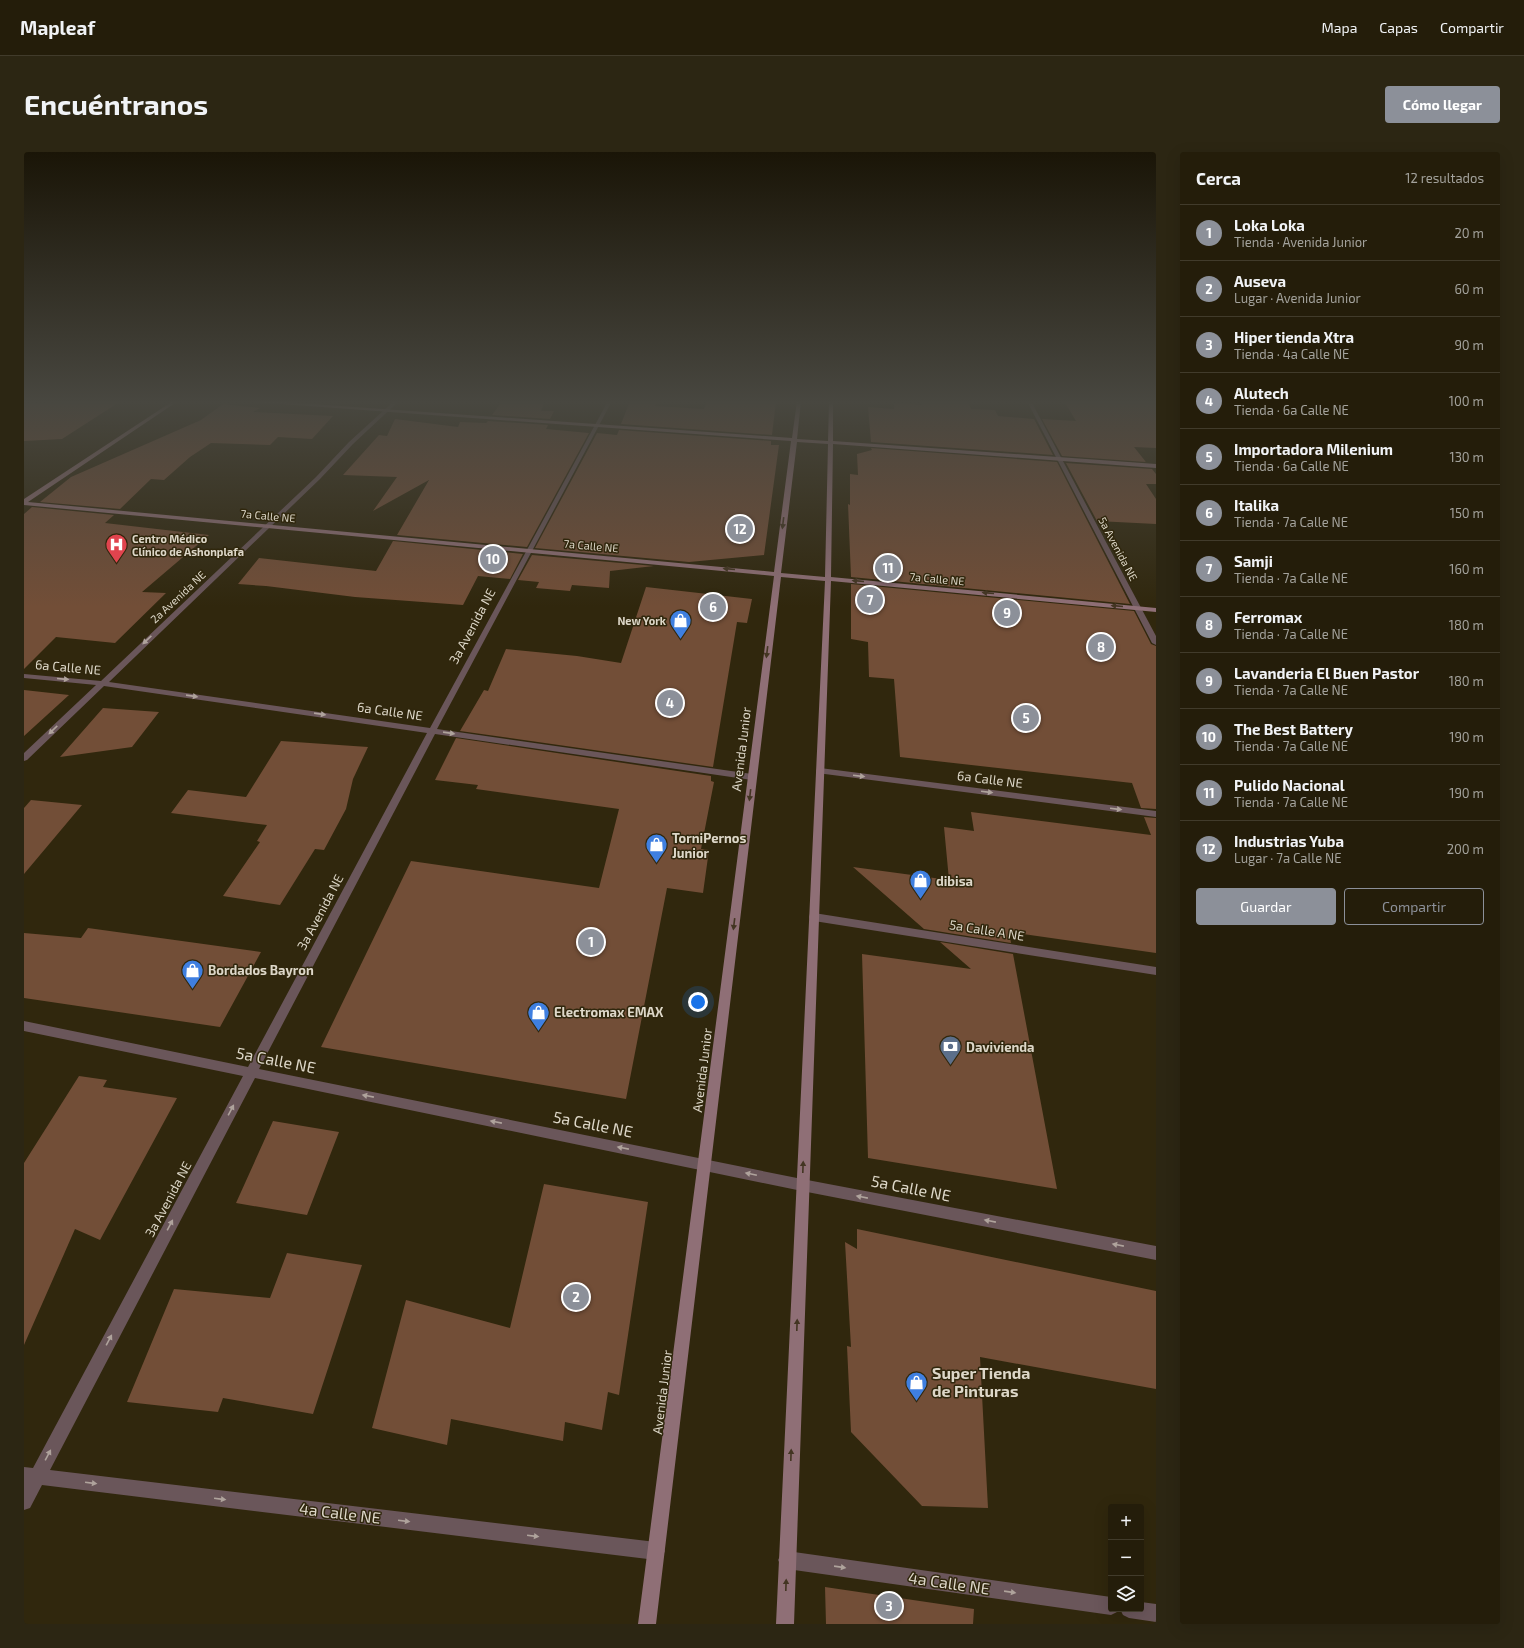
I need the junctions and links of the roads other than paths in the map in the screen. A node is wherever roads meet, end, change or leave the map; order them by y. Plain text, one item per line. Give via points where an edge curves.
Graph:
1 (73, 470) edge
2 (326, 470) edge
3 (572, 470) edge
4 (790, 470) edge
5 (829, 470) edge
6 (1066, 470) edge
7 (24, 502) edge
8 (268, 526) junction
9 (529, 550) junction
10 (777, 573) junction
11 (828, 578) junction
12 (1138, 608) junction
13 (1156, 610) edge
14 (1156, 643) edge
15 (24, 676) edge
16 (102, 683) junction
17 (432, 730) junction
18 (24, 758) edge
19 (820, 771) junction
20 (752, 777) junction
21 (1156, 814) edge
22 (814, 917) junction
23 (1156, 971) edge
24 (24, 1026) edge
25 (250, 1072) junction
26 (704, 1164) junction
27 (802, 1185) junction
28 (1156, 1253) edge
29 (30, 1476) edge
30 (24, 1502) edge
31 (656, 1551) junction
32 (787, 1560) junction
33 (1108, 1606) edge
34 (1144, 1611) edge
35 (1156, 1613) edge
36 (647, 1624) edge
37 (785, 1624) edge

1 - 7 street
2 - 8 street, 2a Avenida NE
3 - 9 street, 3a Avenida NE
4 -> 10 street, Avenida Junior
5 - 11 street
6 - 12 street, 5a Avenida NE
7 - 8 street, 7a Calle NE
8 - 9 street, 7a Calle NE
8 -> 16 street, 2a Avenida NE
10 -> 9 street, 7a Calle NE
9 - 17 street, 3a Avenida NE
10 - 11 street, 7a Calle NE
10 -> 20 street, Avenida Junior
12 -> 11 street, 7a Calle NE
11 - 19 street
12 - 13 street, 7a Calle NE
12 - 14 street, 5a Avenida NE
15 -> 16 street, 6a Calle NE
16 -> 17 street, 6a Calle NE
16 -> 18 street, 2a Avenida NE
17 -> 20 street, 6a Calle NE
17 - 25 street, 3a Avenida NE
19 -> 21 street, 6a Calle NE
19 - 22 street
20 -> 26 street, Avenida Junior
22 - 23 street, 5a Calle A NE
27 -> 22 street
24 - 25 street, 5a Calle NE
26 -> 25 street, 5a Calle NE
29 -> 25 street, 3a Avenida NE
27 -> 26 street, 5a Calle NE
26 - 31 street, Avenida Junior
28 -> 27 street, 5a Calle NE
32 -> 27 street
29 - 30 street, 3a Avenida NE
29 -> 31 street, 4a Calle NE
31 - 36 street, Avenida Junior
32 -> 33 street, 4a Calle NE
37 -> 32 street
34 - 35 street

